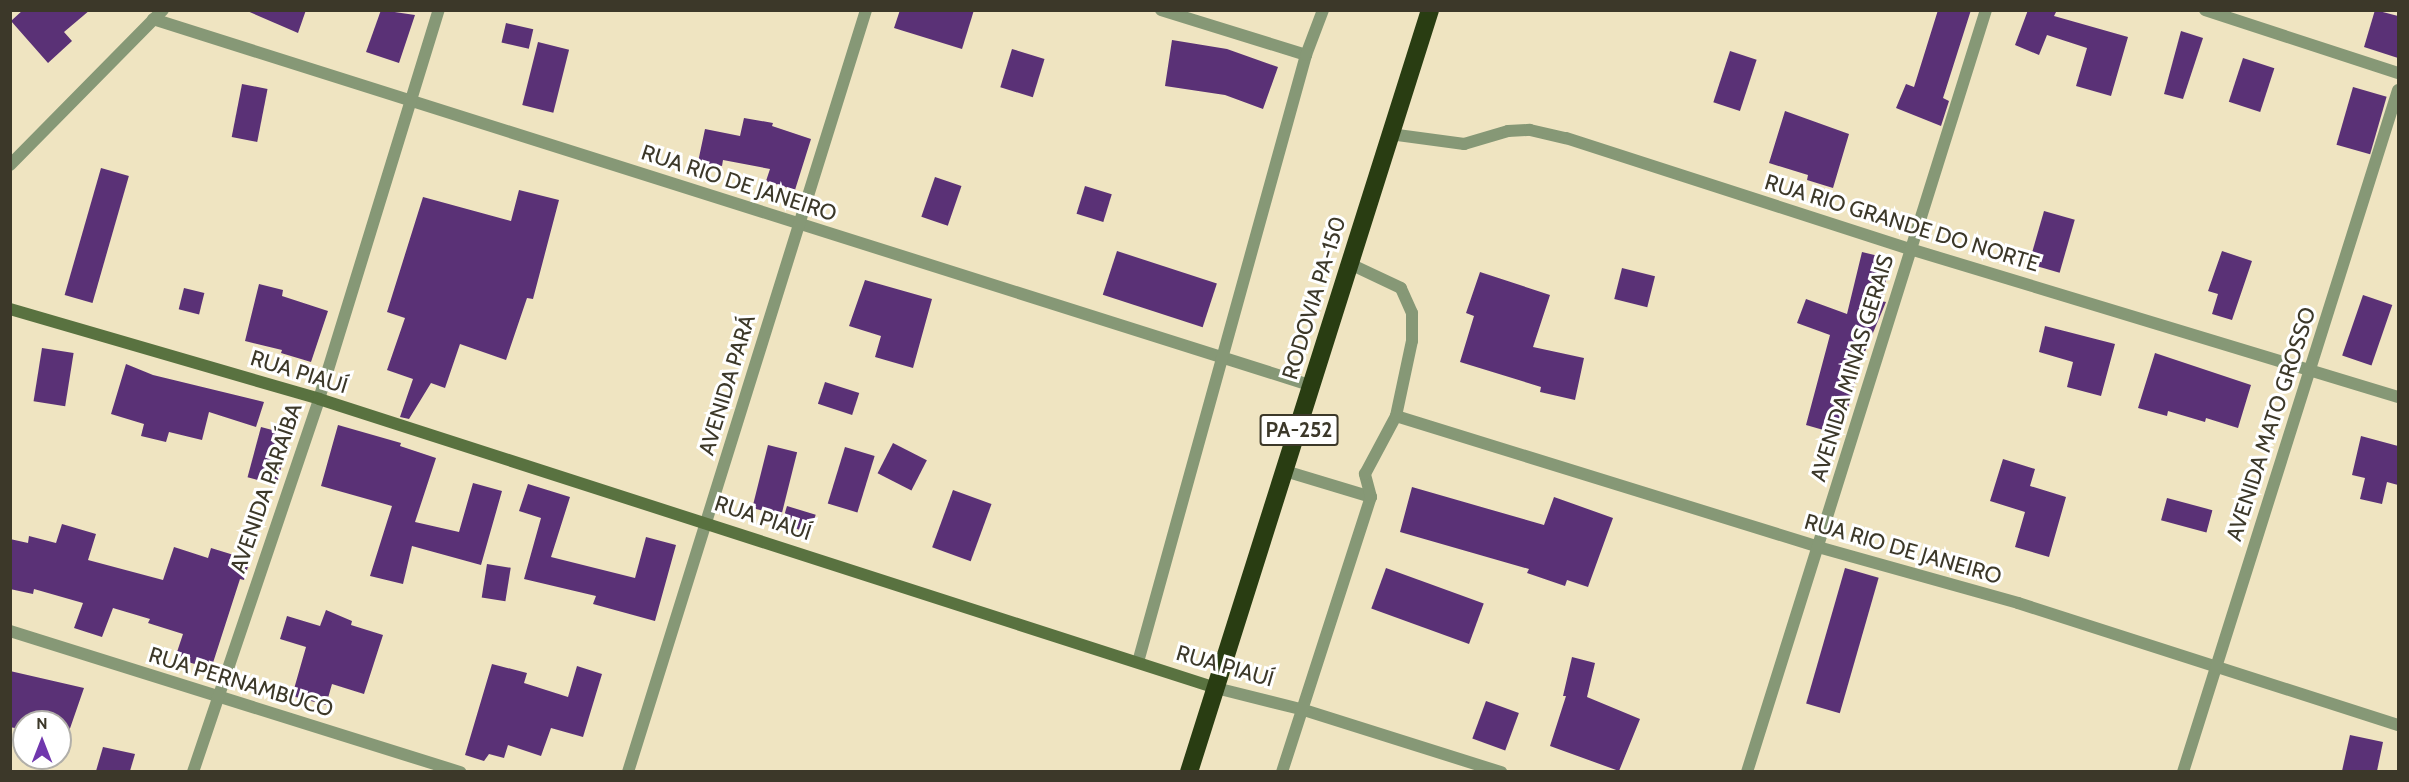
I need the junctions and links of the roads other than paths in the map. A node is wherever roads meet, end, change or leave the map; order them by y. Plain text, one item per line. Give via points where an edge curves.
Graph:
1 (439, 10) edge
2 (866, 10) edge
3 (1161, 10) edge
4 (1323, 10) edge
5 (1430, 10) edge
6 (1986, 10) edge
7 (2205, 10) edge
8 (158, 15) edge
9 (1306, 55) junction
10 (2398, 73) edge
11 (2398, 90) edge
12 (414, 101) junction
13 (1390, 134) junction
14 (10, 165) edge
15 (800, 225) junction
16 (1910, 249) junction
17 (1350, 264) junction
18 (10, 309) edge
19 (1222, 357) junction
20 (2311, 368) junction
21 (1313, 386) junction
22 (2398, 397) edge
23 (319, 399) junction
24 (1396, 416) junction
25 (1285, 471) junction
26 (1371, 497) junction
27 (706, 522) junction
28 (1818, 547) junction
29 (10, 632) edge
30 (1138, 662) junction
31 (2216, 668) junction
32 (1216, 688) junction
33 (218, 698) junction
34 (1304, 710) junction
35 (2398, 725) edge
36 (193, 771) edge
37 (460, 771) edge
38 (628, 771) edge
39 (1189, 771) edge
40 (1282, 771) edge
41 (1501, 771) edge
42 (1747, 771) edge
43 (2183, 771) edge

1 - 12 street, AVENIDA PARAÍBA
2 - 15 street, AVENIDA PARÁ
3 - 9 street
4 - 9 street
5 - 13 highway, RODOVIA PA-150 / PA-252
6 - 16 street, AVENIDA MINAS GERAIS
7 - 10 street
8 - 12 street, RUA RIO DE JANEIRO
8 - 14 street
9 - 19 street
11 - 20 street, AVENIDA MATO GROSSO
12 - 15 street, RUA RIO DE JANEIRO
12 - 23 street, AVENIDA PARAÍBA
13 - 16 street, RUA RIO GRANDE DO NORTE via 1464,144 1508,131 1530,130
13 - 17 highway, RODOVIA PA-150 / PA-252
15 - 19 street, RUA RIO DE JANEIRO
15 - 27 street, AVENIDA PARÁ
16 - 20 street, RUA RIO GRANDE DO NORTE
16 - 28 street, AVENIDA MINAS GERAIS
17 - 21 highway, RODOVIA PA-150 / PA-252
17 - 24 street via 1401,288 1412,313 1412,341
18 - 23 street, RUA PIAUÍ
19 - 21 street, RUA RIO DE JANEIRO
19 - 30 street
20 - 22 street, RUA RIO GRANDE DO NORTE
20 - 31 street, AVENIDA MATO GROSSO
21 - 25 highway, RODOVIA PA-150 / PA-252
23 - 27 street, RUA PIAUÍ
23 - 33 street, AVENIDA PARAÍBA
24 - 26 street via 1365,474
24 - 28 street, RUA RIO DE JANEIRO
25 - 26 street
25 - 32 highway, RODOVIA PA-150 / PA-252
26 - 34 street
27 - 30 street, RUA PIAUÍ
27 - 38 street, AVENIDA PARÁ
28 - 31 street, RUA RIO DE JANEIRO via 2018,603
28 - 42 street, AVENIDA MINAS GERAIS
29 - 33 street, RUA PERNAMBUCO
30 - 32 street, RUA PIAUÍ
31 - 35 street, RUA RIO DE JANEIRO
31 - 43 street, AVENIDA MATO GROSSO
32 - 34 street, RUA PIAUÍ
32 - 39 highway, RODOVIA PA-150 / PA-252
33 - 36 street, AVENIDA PARAÍBA
33 - 37 street, RUA PERNAMBUCO
34 - 40 street
34 - 41 street, RUA PIAUÍ

